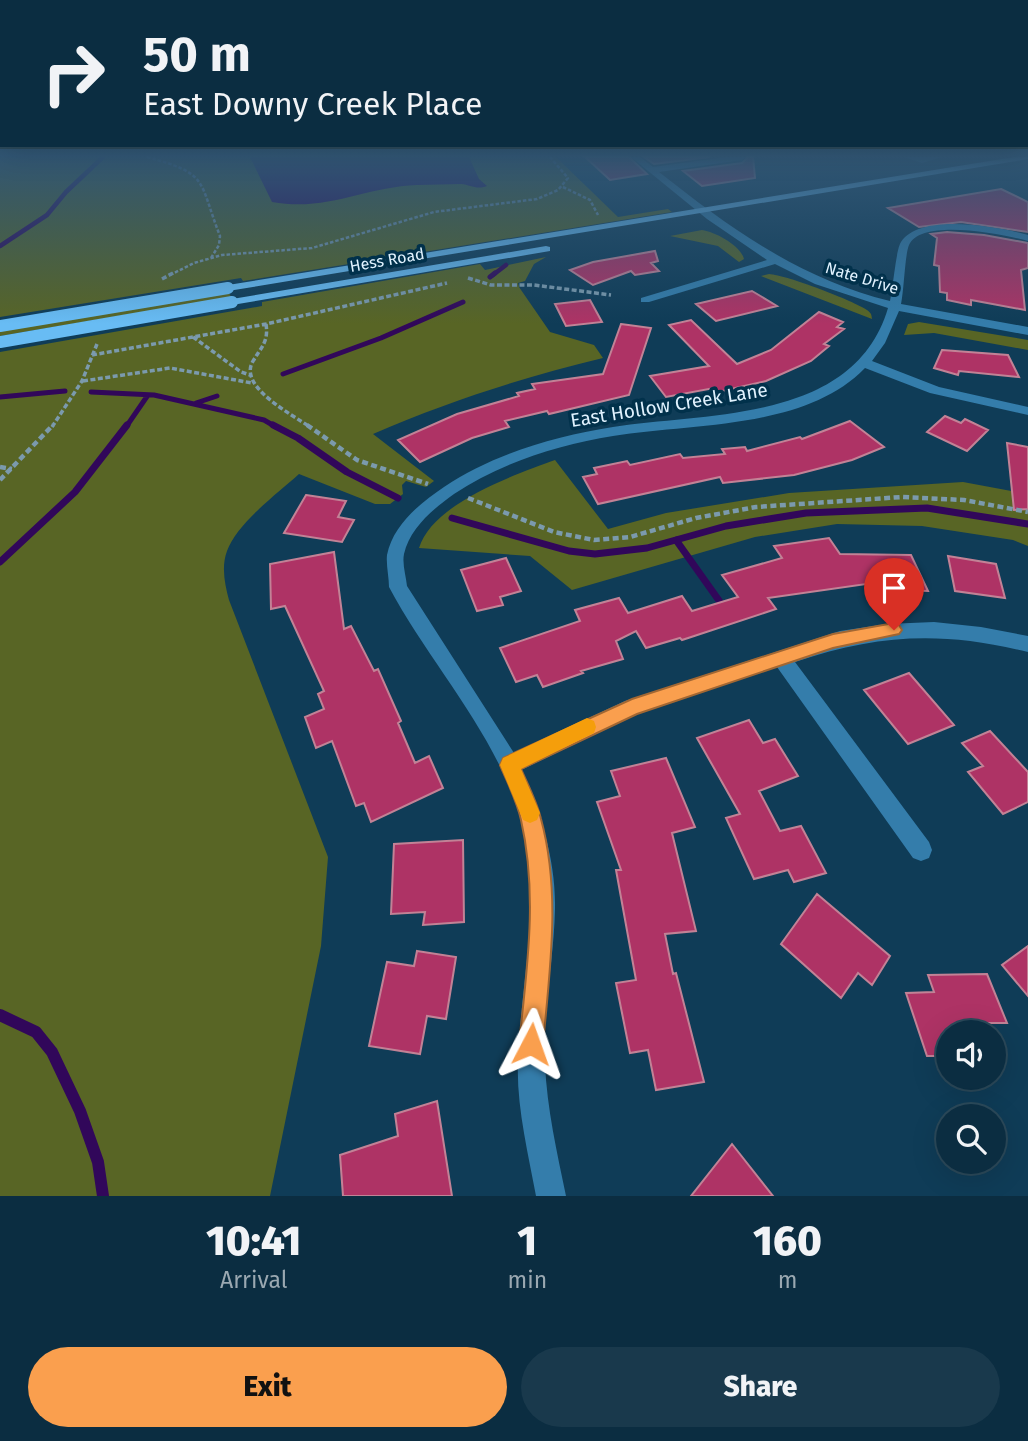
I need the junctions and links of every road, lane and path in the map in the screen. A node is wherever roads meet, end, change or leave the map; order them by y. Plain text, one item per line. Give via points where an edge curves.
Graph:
1 (212, 213) edge
2 (434, 213) edge
3 (597, 213) edge
4 (693, 213) edge
5 (707, 213) edge
6 (759, 213) edge
7 (746, 215) dead end
8 (733, 217) dead end
9 (598, 219) dead end
10 (718, 219) junction
11 (696, 223) dead end
12 (607, 238) dead end
13 (1028, 238) edge
14 (593, 241) dead end
15 (552, 248) dead end
16 (211, 258) junction
17 (775, 261) junction
18 (464, 276) dead end
19 (452, 281) dead end
20 (152, 284) dead end
21 (611, 295) dead end
22 (645, 300) dead end
23 (895, 305) junction
24 (266, 324) junction
25 (0, 326) edge
26 (1028, 331) edge
27 (194, 337) junction
28 (96, 338) dead end
29 (0, 342) edge
30 (91, 355) junction
31 (864, 363) junction
32 (250, 375) junction
33 (82, 381) junction
34 (252, 383) junction
35 (1028, 411) edge
36 (0, 467) edge
37 (12, 469) junction
38 (0, 480) edge
39 (432, 485) dead end
40 (467, 498) dead end
41 (1028, 512) edge
42 (1028, 644) edge
43 (780, 658) junction
44 (510, 765) junction
45 (921, 850) dead end
46 (551, 1196) edge

1 - 16 path via 220,240
2 - 16 path via 312,248
3 - 9 path
4 - 25 main road, Hess Road, bridge
5 - 10 street, Nate Drive
6 - 7 main road
8 - 10 main road
10 - 11 main road
10 - 17 street, Nate Drive
12 - 14 main road
13 - 23 street, East Hollow Creek Lane via 967,227 911,237 904,244
15 - 29 main road, Hess Road, bridge
16 - 20 path via 184,266
17 - 22 street
17 - 23 street, Nate Drive via 832,287
18 - 21 path via 491,285 530,284
19 - 24 path
23 - 26 street, Nate Drive
23 - 31 street, East Hollow Creek Lane via 883,339
24 - 27 path
24 - 32 path via 268,342 253,360
27 - 30 path
27 - 32 path
28 - 30 path via 97,348
30 - 33 path
31 - 35 street via 935,390
31 - 44 street, East Hollow Creek Lane via 823,391 766,411 603,433 537,450 470,479 416,515 396,547 398,587
32 - 34 path
33 - 34 path via 170,368
33 - 37 path via 63,413
34 - 39 path via 357,460
36 - 37 path
37 - 38 path
40 - 41 path via 554,532 594,540 630,537 756,507 889,498 956,499
42 - 43 street via 966,632 905,629 856,635
43 - 44 street via 632,707
43 - 45 street
44 - 46 street, East Hollow Creek Lane via 531,817 542,881 531,1062 536,1120

